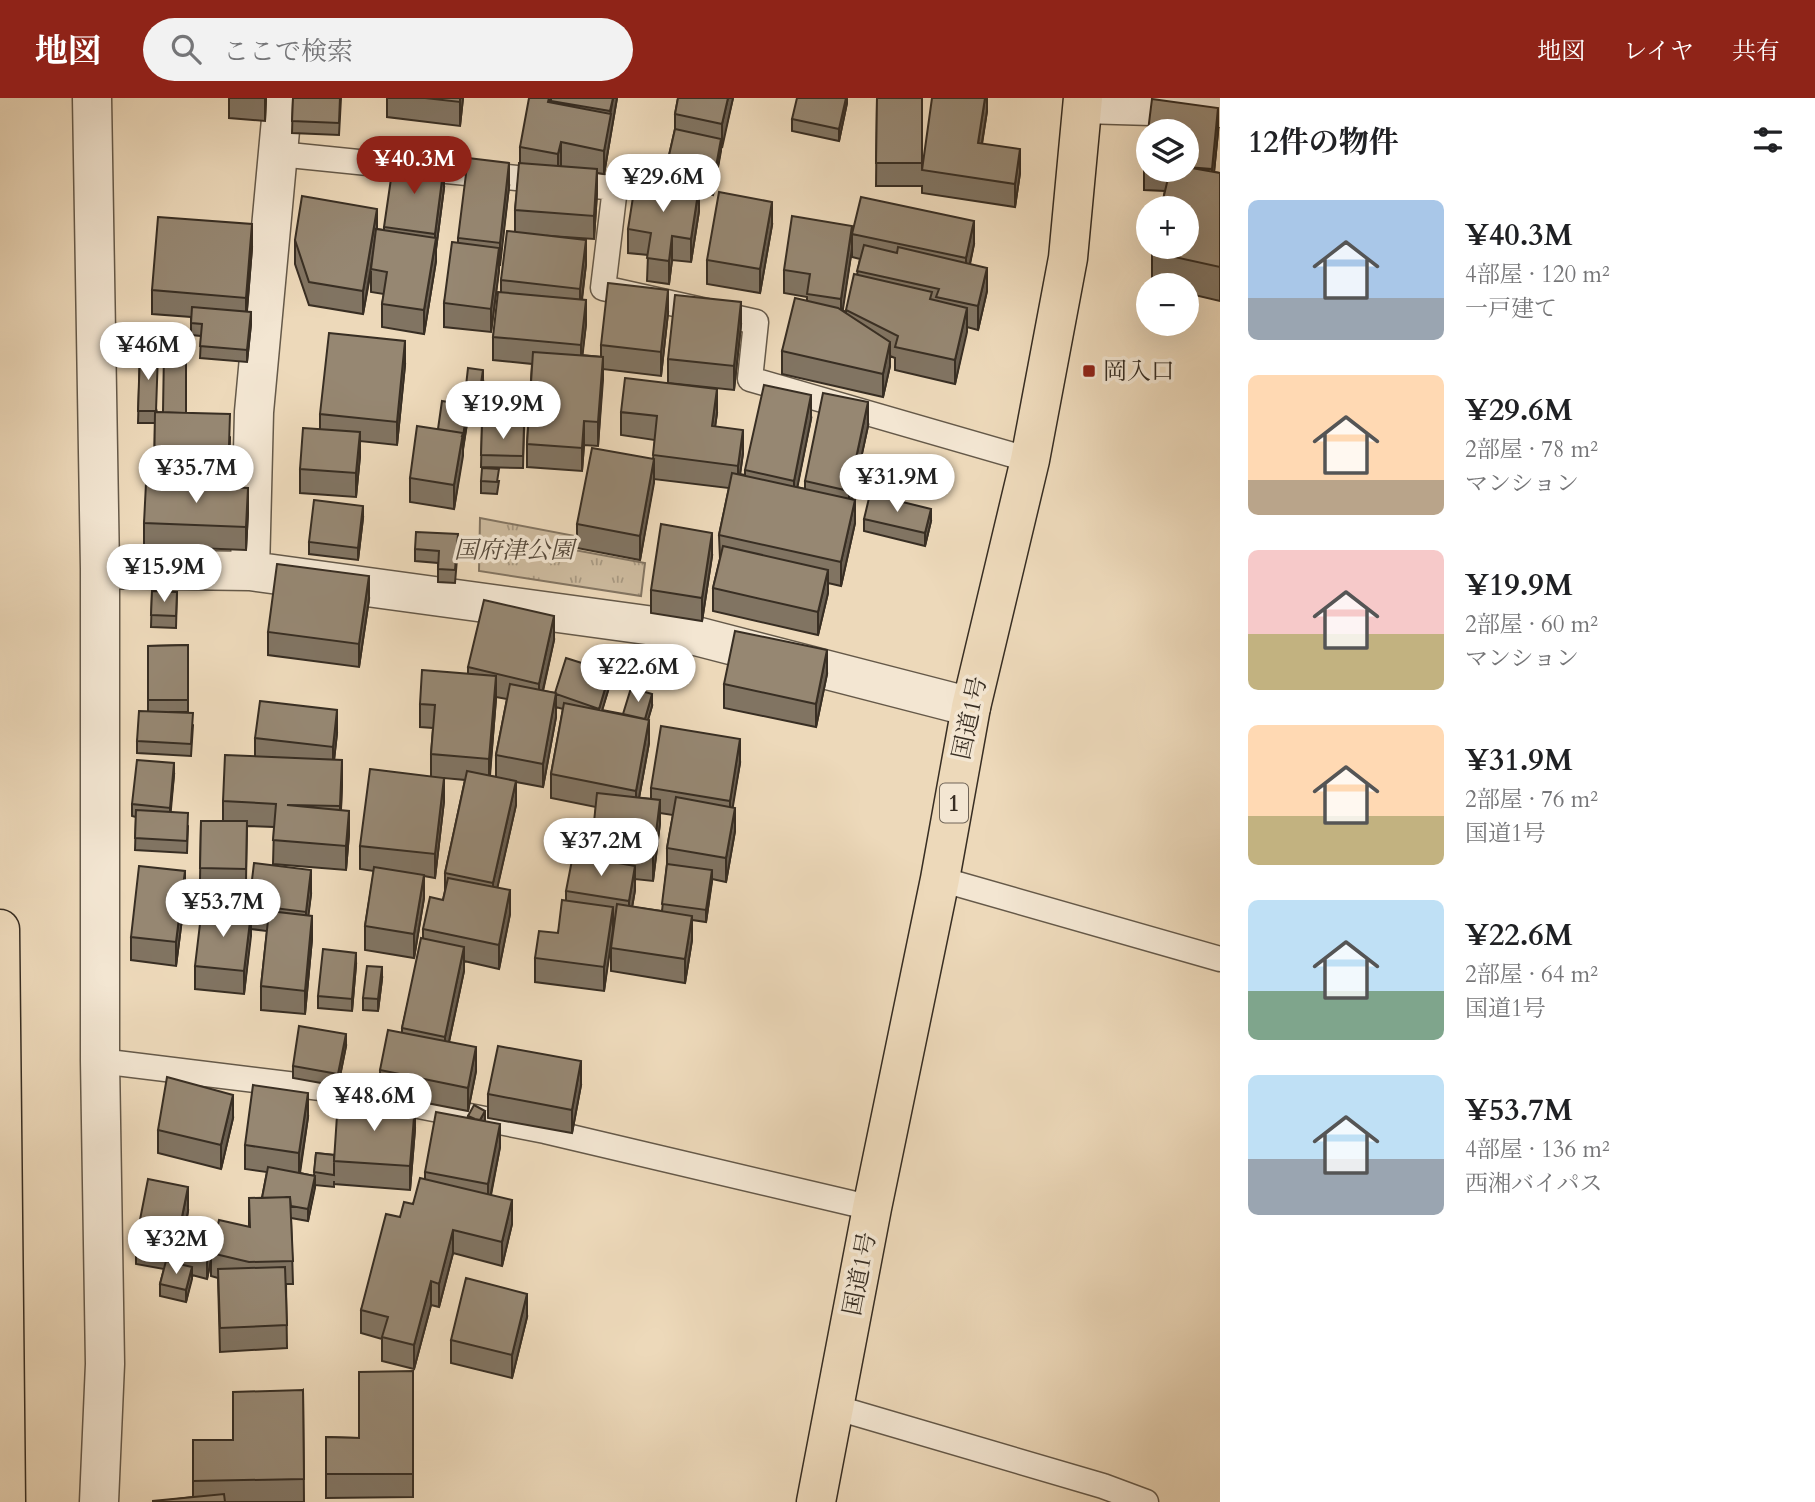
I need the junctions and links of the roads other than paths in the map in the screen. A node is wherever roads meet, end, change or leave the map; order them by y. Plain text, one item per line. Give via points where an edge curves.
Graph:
1 (92, 98) edge
2 (283, 98) edge
3 (1083, 101) edge
4 (1220, 108) edge
5 (279, 154) junction
6 (1030, 460) junction
7 (100, 569) junction
8 (250, 570) junction
9 (971, 707) junction
10 (940, 879) junction
11 (0, 929) edge
12 (1220, 959) edge
13 (100, 1061) junction
14 (872, 1208) junction
15 (834, 1407) junction
16 (6, 1502) edge
17 (99, 1502) edge
18 (816, 1502) edge
19 (1146, 1502) edge

1 - 7 street
2 - 5 street
3 - 4 street
3 - 6 highway, 国道1号 / 1 via 1068,258
5 - 6 lane via 614,188 603,288 757,322 750,379
5 - 8 street via 254,412
6 - 9 highway, 国道1号 / 1
7 - 8 street
7 - 13 street
8 - 9 street via 661,627
9 - 10 highway, 国道1号 / 1
10 - 12 lane
10 - 14 highway, 国道1号 / 1
11 - 16 highway
13 - 14 lane via 337,1090 545,1130
13 - 17 street via 105,1364
14 - 15 highway, 国道1号 / 1
15 - 18 highway, 国道1号 / 1
15 - 19 lane

